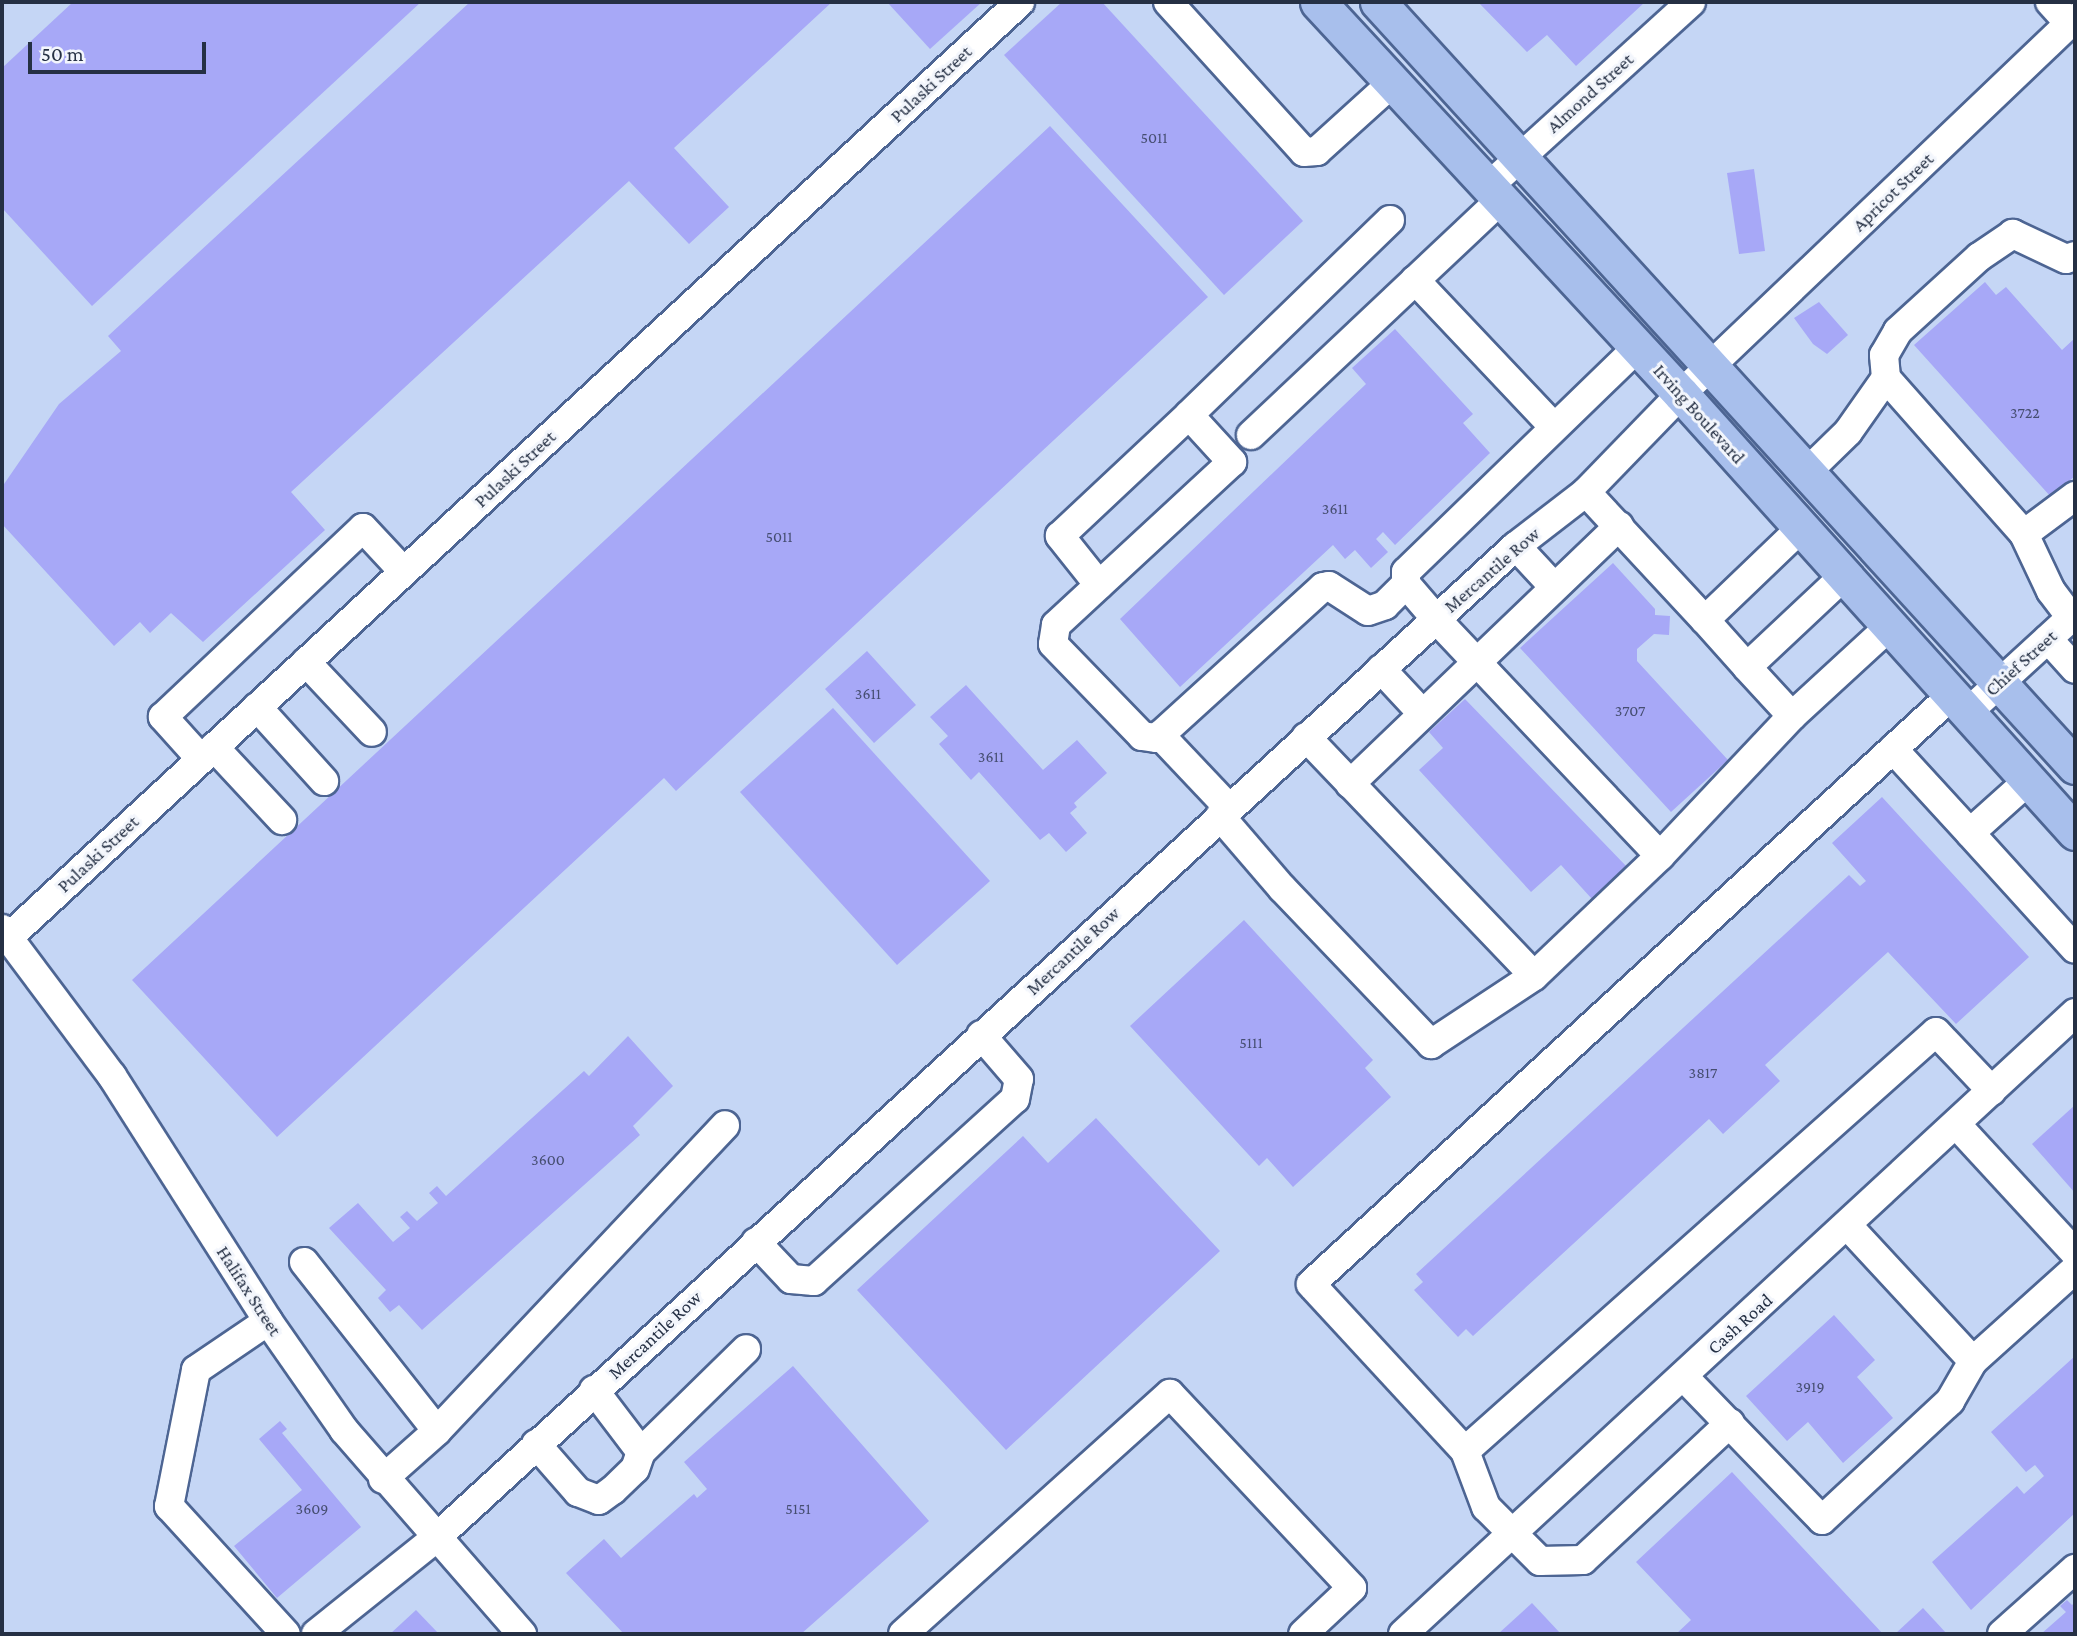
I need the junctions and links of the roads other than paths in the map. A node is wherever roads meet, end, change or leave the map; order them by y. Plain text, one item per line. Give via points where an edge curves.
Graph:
1 (1020, 2) edge
2 (1168, 2) edge
3 (1318, 2) edge
4 (1378, 2) edge
5 (1691, 2) edge
6 (2050, 2) edge
7 (2072, 20) edge
8 (1393, 82) junction
9 (1518, 158) junction
10 (1495, 192) junction
11 (1390, 220) dead end
12 (2075, 256) edge
13 (1415, 280) junction
14 (1638, 347) junction
15 (1711, 367) junction
16 (1886, 378) junction
17 (1681, 394) junction
18 (1189, 415) junction
19 (1554, 426) junction
20 (1251, 435) dead end
21 (1807, 472) junction
22 (1586, 492) junction
23 (2075, 496) edge
24 (1619, 526) junction
25 (1802, 527) junction
26 (2024, 534) junction
27 (1516, 545) junction
28 (404, 572) junction
29 (1845, 575) junction
30 (1406, 584) junction
31 (1099, 585) junction
32 (1554, 587) junction
33 (2073, 616) edge
34 (1436, 619) junction
35 (1705, 620) junction
36 (1890, 626) junction
37 (2048, 639) junction
38 (1475, 660) junction
39 (306, 662) junction
40 (1747, 667) junction
41 (1381, 669) junction
42 (2075, 669) edge
43 (2000, 683) junction
44 (1960, 704) junction
45 (257, 707) junction
46 (1422, 713) junction
47 (1792, 716) junction
48 (372, 732) dead end
49 (1160, 735) junction
50 (1306, 737) junction
51 (1893, 749) junction
52 (208, 753) junction
53 (2075, 766) edge
54 (2029, 780) junction
55 (324, 781) dead end
56 (1350, 784) junction
57 (1225, 812) junction
58 (282, 820) dead end
59 (2075, 832) edge
60 (1970, 833) junction
61 (1660, 856) junction
62 (5, 933) edge
63 (2075, 949) edge
64 (1534, 976) junction
65 (2075, 1013) edge
66 (981, 1035) junction
67 (1992, 1091) junction
68 (725, 1125) dead end
69 (1956, 1125) junction
70 (1848, 1226) junction
71 (756, 1242) junction
72 (2075, 1253) edge
73 (304, 1262) dead end
74 (2075, 1269) edge
75 (268, 1321) junction
76 (746, 1349) dead end
77 (1973, 1360) junction
78 (1683, 1376) junction
79 (594, 1390) junction
80 (1730, 1423) junction
81 (438, 1431) junction
82 (536, 1444) junction
83 (1465, 1451) junction
84 (641, 1452) junction
85 (383, 1479) junction
86 (1512, 1535) junction
87 (436, 1538) junction
88 (2075, 1569) edge
89 (286, 1634) edge
90 (316, 1634) edge
91 (522, 1634) edge
92 (903, 1634) edge
93 (1303, 1634) edge
94 (1404, 1634) edge
95 (2003, 1634) edge

1 - 28 street, Pulaski Street
2 - 8 street via 1304,152 1317,151
3 - 8 main road, Irving Boulevard
4 - 9 main road, Irving Boulevard
5 - 9 street, Almond Street
6 - 7 street
7 - 15 street, Apricot Street
8 - 10 main road, Irving Boulevard
9 - 10 street, Almond Street
9 - 15 main road, Irving Boulevard
10 - 13 street, Almond Street
10 - 14 main road, Irving Boulevard
11 - 18 street
12 - 16 street via 2067,259 2013,233 1979,257 1898,331 1884,355
13 - 19 street
13 - 20 street, Almond Street
14 - 17 main road, Irving Boulevard
14 - 19 street
15 - 17 street, Mercantile Row
15 - 21 main road, Irving Boulevard
16 - 21 street via 1848,432
16 - 26 street
17 - 22 street, Mercantile Row
17 - 25 main road, Irving Boulevard
18 - 31 street via 1060,536
18 - 31 street via 1232,461
19 - 30 street via 1406,572
21 - 43 main road, Irving Boulevard
22 - 24 street
22 - 27 street, Mercantile Row
23 - 26 street
24 - 32 street
24 - 35 street
25 - 29 main road, Irving Boulevard
25 - 35 street
26 - 33 street via 2051,591
27 - 32 street
27 - 34 street, Mercantile Row
28 - 39 street, Pulaski Street
28 - 52 street via 363,528 163,717
29 - 36 main road, Irving Boulevard
29 - 40 street
30 - 34 street
30 - 49 street via 1385,605 1368,611 1323,586
31 - 49 street via 1056,625 1053,643 1142,736
32 - 38 street
33 - 37 street, Chief Street
34 - 38 street
34 - 41 street, Mercantile Row
35 - 40 street
36 - 44 main road, Irving Boulevard
36 - 47 street
37 - 42 street
37 - 43 street, Chief Street
38 - 46 street
38 - 61 street
39 - 45 street, Pulaski Street
39 - 48 street
40 - 47 street
41 - 46 street
41 - 50 street, Mercantile Row
43 - 44 street, Chief Street
43 - 53 main road, Irving Boulevard
44 - 51 street, Chief Street
44 - 54 main road, Irving Boulevard
45 - 52 street, Pulaski Street
45 - 55 street
46 - 56 street
47 - 61 street
49 - 57 street
50 - 56 street
50 - 57 street, Mercantile Row
51 - 60 street
51 - 83 street, Chief Street via 1311,1284
52 - 58 street
52 - 62 street, Pulaski Street
54 - 59 main road, Irving Boulevard
54 - 60 street
56 - 64 street
57 - 64 street via 1282,888 1431,1044
57 - 66 street, Mercantile Row
60 - 63 street
61 - 64 street
62 - 75 street, Halifax Street via 112,1076
65 - 67 street, Cash Road
66 - 71 street, Mercantile Row
66 - 71 street via 1019,1079 1015,1099 814,1281 791,1279
67 - 69 street, Cash Road
67 - 83 street via 1936,1032
68 - 81 street
69 - 70 street, Cash Road
69 - 72 street
70 - 77 street
70 - 78 street, Cash Road
71 - 79 street, Mercantile Row
73 - 81 street
74 - 77 street
75 - 85 street, Halifax Street
75 - 89 street via 196,1370 169,1506
76 - 84 street
77 - 80 street via 1950,1401 1822,1520
78 - 80 street
78 - 86 street, Cash Road
79 - 82 street, Mercantile Row
79 - 84 street
80 - 86 street via 1583,1560 1540,1561
81 - 85 street
82 - 84 street via 578,1492 598,1500 635,1469
82 - 87 street, Mercantile Row
83 - 86 street via 1486,1507
85 - 87 street, Halifax Street
86 - 94 street, Cash Road
87 - 90 street, Mercantile Row
87 - 91 street, Halifax Street
88 - 95 street
92 - 93 street via 1170,1394 1352,1588

